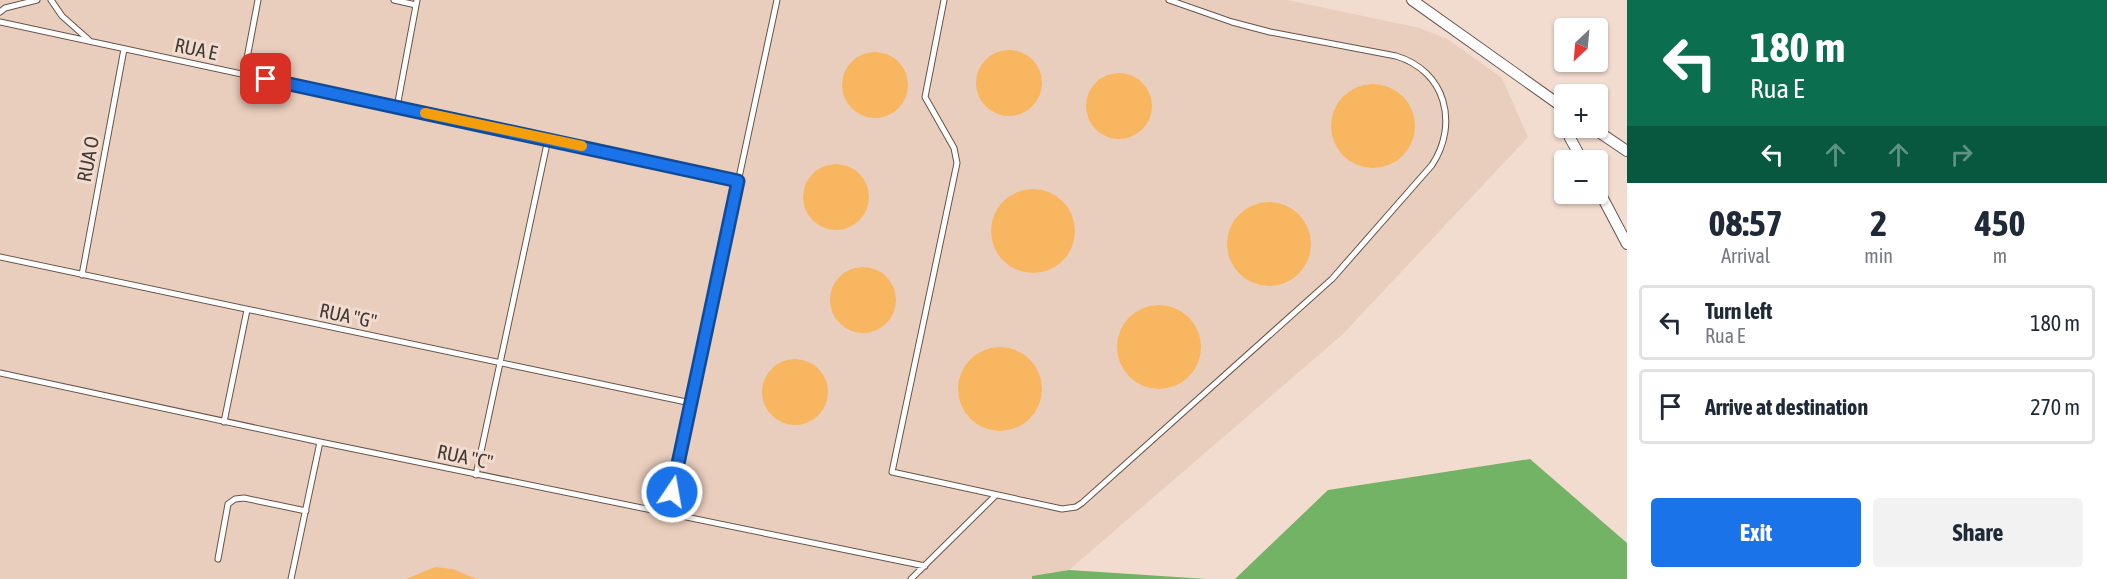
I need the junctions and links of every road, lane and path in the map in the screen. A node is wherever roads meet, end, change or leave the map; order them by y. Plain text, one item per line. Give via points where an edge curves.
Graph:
1 (37, 0) edge
2 (51, 0) edge
3 (258, 0) edge
4 (394, 0) edge
5 (777, 0) edge
6 (944, 0) edge
7 (1169, 0) edge
8 (1412, 0) edge
9 (416, 3) edge
10 (0, 12) edge
11 (0, 22) edge
12 (90, 41) junction
13 (124, 49) junction
14 (244, 74) junction
15 (1554, 103) edge
16 (397, 107) junction
17 (1608, 138) edge
18 (548, 139) junction
19 (1627, 151) edge
20 (738, 181) junction
21 (1606, 204) edge
22 (1627, 244) edge
23 (0, 257) edge
24 (82, 275) junction
25 (247, 309) junction
26 (501, 363) junction
27 (0, 373) edge
28 (691, 403) junction
29 (224, 422) junction
30 (320, 442) junction
31 (476, 475) junction
32 (996, 495) junction
33 (306, 511) junction
34 (667, 514) junction
35 (218, 559) dead end
36 (924, 566) junction
37 (291, 579) edge
38 (911, 579) edge

1 - 10 lane
2 - 12 lane via 62,16
3 - 14 lane
4 - 9 lane
5 - 20 lane
6 - 32 lane via 925,97 954,148 957,163 892,472
7 - 32 lane via 1261,30 1413,61 1427,71 1440,91 1447,120 1443,143 1420,180 1332,279 1082,503 1062,509
8 - 15 street
9 - 16 lane
11 - 12 lane, RUA E
12 - 13 lane, RUA E
13 - 14 lane, RUA E
13 - 24 lane, RUA O
14 - 16 lane, RUA E
16 - 18 lane, RUA E
17 - 19 street
18 - 20 lane, RUA E
18 - 26 lane
20 - 28 lane
21 - 22 street
23 - 24 lane, RUA "G"
24 - 25 lane, RUA "G"
25 - 26 lane, RUA "G"
25 - 29 lane
26 - 28 lane, RUA "G"
26 - 31 lane
27 - 29 lane, RUA "C"
28 - 34 lane
29 - 30 lane, RUA "C"
30 - 31 lane, RUA "C"
30 - 33 lane
31 - 34 lane, RUA "C"
32 - 36 lane
33 - 35 lane via 235,499 228,504
33 - 37 lane
34 - 36 lane, RUA "C"
36 - 38 lane

